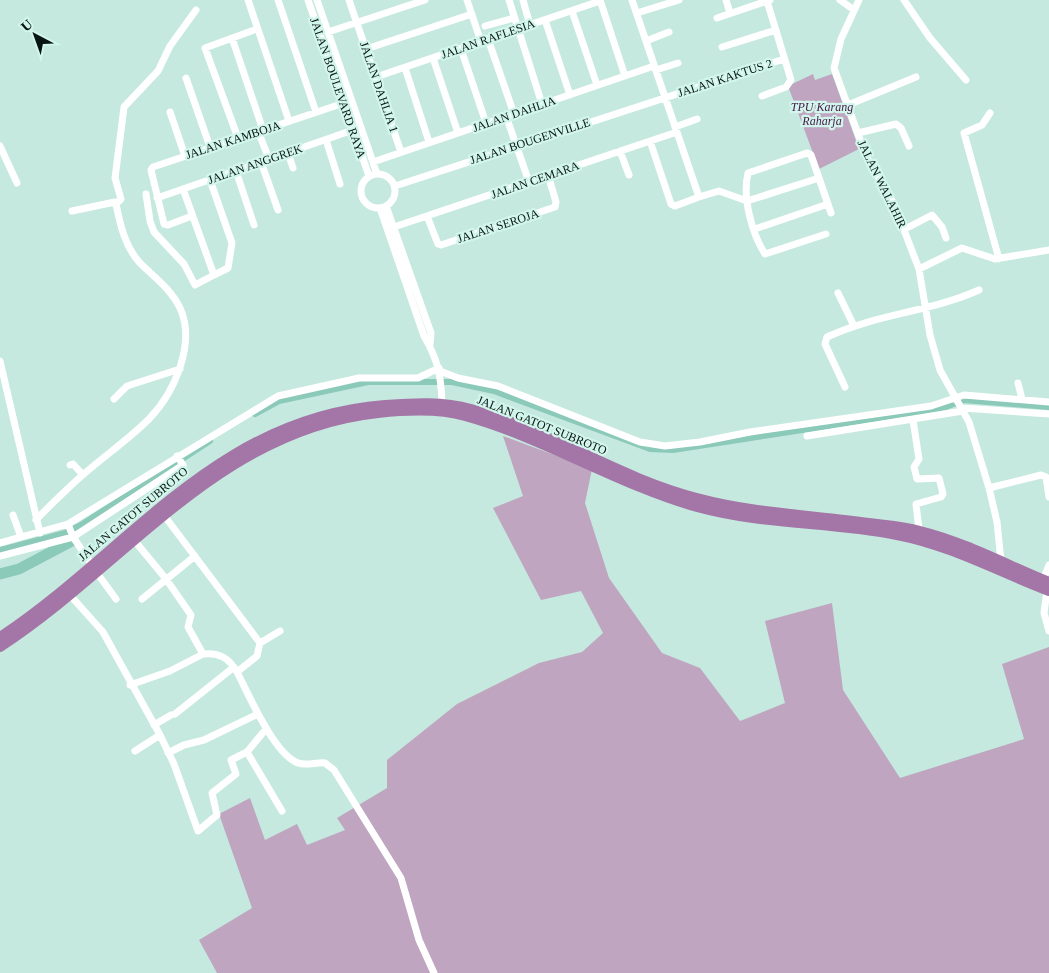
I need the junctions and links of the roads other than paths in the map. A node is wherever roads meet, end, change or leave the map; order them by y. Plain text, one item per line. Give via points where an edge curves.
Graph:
1 (248, 0) edge
2 (278, 0) edge
3 (308, 0) edge
4 (317, 0) edge
5 (349, 0) edge
6 (425, 0) edge
7 (467, 0) edge
8 (509, 0) edge
9 (523, 0) edge
10 (600, 0) edge
11 (632, 0) edge
12 (678, 0) edge
13 (726, 0) edge
14 (840, 0) edge
15 (859, 0) edge
16 (904, 0) edge
17 (768, 1) edge
18 (756, 2) edge
19 (196, 10) dead end
20 (572, 10) junction
21 (854, 10) junction
22 (637, 13) junction
23 (730, 13) junction
24 (472, 14) junction
25 (514, 18) junction
26 (717, 18) dead end
27 (545, 20) junction
28 (357, 22) junction
29 (530, 25) junction
30 (485, 26) dead end
31 (257, 29) junction
32 (517, 29) junction
33 (776, 30) junction
34 (328, 32) junction
35 (670, 32) dead end
36 (232, 38) junction
37 (485, 40) junction
38 (646, 41) junction
39 (722, 47) dead end
40 (366, 49) junction
41 (462, 52) dead end
42 (784, 58) junction
43 (434, 61) dead end
44 (678, 63) dead end
45 (655, 68) junction
46 (406, 71) dead end
47 (626, 76) junction
48 (376, 77) junction
49 (916, 77) dead end
50 (186, 78) dead end
51 (966, 80) dead end
52 (597, 85) junction
53 (570, 95) junction
54 (762, 96) dead end
55 (666, 97) junction
56 (344, 103) junction
57 (542, 104) junction
58 (848, 105) junction
59 (170, 112) dead end
60 (316, 112) junction
61 (990, 113) dead end
62 (514, 114) junction
63 (506, 116) junction
64 (697, 119) dead end
65 (290, 121) junction
66 (486, 123) junction
67 (676, 129) junction
68 (353, 130) junction
69 (261, 131) junction
70 (458, 133) junction
71 (858, 133) junction
72 (238, 138) junction
73 (326, 140) junction
74 (650, 141) junction
75 (429, 142) junction
76 (516, 145) junction
77 (0, 146) edge
78 (908, 146) dead end
79 (210, 147) junction
80 (620, 151) junction
81 (401, 152) junction
82 (288, 153) junction
83 (184, 156) junction
84 (265, 161) junction
85 (373, 162) junction
86 (293, 168) dead end
87 (236, 171) junction
88 (377, 174) junction
89 (629, 174) dead end
90 (548, 175) junction
91 (369, 176) junction
92 (819, 178) junction
93 (210, 180) junction
94 (529, 182) junction
95 (17, 183) dead end
96 (340, 184) dead end
97 (395, 186) junction
98 (184, 189) junction
99 (146, 194) dead end
100 (699, 197) junction
101 (157, 198) junction
102 (747, 200) junction
103 (115, 202) junction
104 (828, 204) junction
105 (383, 207) junction
106 (278, 210) dead end
107 (72, 211) dead end
108 (830, 213) dead end
109 (192, 216) junction
110 (427, 216) junction
111 (254, 225) dead end
112 (394, 227) junction
113 (754, 229) junction
114 (905, 229) junction
115 (826, 234) dead end
116 (946, 238) dead end
117 (1049, 250) edge
118 (1000, 259) junction
119 (919, 269) junction
120 (214, 275) junction
121 (979, 290) dead end
122 (838, 293) dead end
123 (926, 307) junction
124 (854, 326) junction
125 (430, 345) junction
126 (0, 361) edge
127 (180, 369) junction
128 (440, 372) junction
129 (1018, 383) dead end
130 (845, 387) dead end
131 (955, 399) junction
132 (1022, 399) junction
133 (114, 400) dead end
134 (1049, 402) edge
135 (442, 403) junction
136 (962, 409) junction
137 (932, 411) junction
138 (1049, 414) edge
139 (901, 416) junction
140 (912, 420) junction
141 (807, 436) dead end
142 (178, 457) junction
143 (70, 465) dead end
144 (83, 475) junction
145 (989, 488) junction
146 (1049, 497) edge
147 (163, 514) junction
148 (13, 515) dead end
149 (36, 520) junction
150 (869, 526) junction
151 (919, 530) junction
152 (71, 531) junction
153 (40, 533) junction
154 (21, 538) junction
155 (134, 540) junction
156 (0, 543) edge
157 (0, 556) edge
158 (195, 556) junction
159 (1001, 561) junction
160 (1049, 565) edge
161 (94, 569) junction
162 (166, 579) junction
163 (1047, 586) edge
164 (70, 596) junction
165 (116, 599) dead end
166 (142, 599) dead end
167 (1049, 630) edge
168 (280, 631) dead end
169 (0, 637) edge
170 (260, 643) junction
171 (0, 647) edge
172 (203, 654) junction
173 (236, 669) junction
174 (130, 685) junction
175 (258, 714) junction
176 (154, 725) junction
177 (266, 729) junction
178 (160, 735) junction
179 (135, 751) dead end
180 (168, 752) junction
181 (247, 752) junction
182 (282, 811) dead end
183 (434, 973) edge

1 - 31 street
2 - 60 street
3 - 56 street, JALAN BOULEVARD RAYA
4 - 34 street, JALAN BOULEVARD RAYA
5 - 28 street, JALAN DAHLIA 1
6 - 28 street
7 - 24 street
8 - 25 street
9 - 29 street
10 - 20 street, JALAN RAFLESIA
10 - 47 street
11 - 22 street
12 - 22 street
13 - 23 street
14 - 21 street
15 - 21 street, JALAN WALAHIR
16 - 51 street via 930,38
17 - 18 street
17 - 33 street
18 - 23 street
19 - 103 street via 170,46 158,71 124,107 116,178 121,199
20 - 27 street, JALAN RAFLESIA
20 - 52 street
21 - 58 street, JALAN WALAHIR via 834,61
22 - 38 street
23 - 26 street
24 - 37 street
24 - 40 street
25 - 30 street
25 - 32 street
27 - 29 street, JALAN RAFLESIA
27 - 53 street
28 - 34 street
28 - 40 street, JALAN DAHLIA 1
29 - 32 street, JALAN RAFLESIA
31 - 36 street
31 - 65 street
32 - 37 street, JALAN RAFLESIA
32 - 57 street
33 - 39 street
33 - 42 street
34 - 85 street, JALAN BOULEVARD RAYA
35 - 38 street
36 - 69 street
36 - 72 street via 205,48
37 - 48 street, JALAN RAFLESIA
37 - 62 street
38 - 45 street
40 - 48 street, JALAN DAHLIA 1
41 - 66 street
42 - 54 street via 791,80 786,87
42 - 55 street, JALAN KAKTUS 2
43 - 70 street
44 - 45 street, JALAN DAHLIA
45 - 47 street, JALAN DAHLIA
45 - 55 street
46 - 75 street
47 - 52 street, JALAN DAHLIA
48 - 81 street, JALAN DAHLIA 1
49 - 58 street
50 - 79 street
52 - 53 street, JALAN DAHLIA
53 - 57 street, JALAN DAHLIA
55 - 67 street
55 - 76 street, JALAN BOUGENVILLE
56 - 60 street, JALAN KAMBOJA
56 - 68 street, JALAN BOULEVARD RAYA
57 - 62 street, JALAN DAHLIA
58 - 71 street, JALAN WALAHIR
59 - 83 street
60 - 65 street, JALAN KAMBOJA
61 - 118 street via 982,125 964,133
62 - 63 street, JALAN DAHLIA
63 - 66 street, JALAN DAHLIA
63 - 76 street
64 - 67 street, JALAN CEMARA
65 - 69 street, JALAN KAMBOJA
66 - 70 street, JALAN DAHLIA
67 - 74 street, JALAN CEMARA
67 - 100 street
68 - 73 street, JALAN ANGGREK
68 - 91 street, JALAN BOULEVARD RAYA
69 - 72 street, JALAN KAMBOJA
69 - 84 street
70 - 75 street, JALAN DAHLIA
71 - 78 street via 896,124
71 - 114 street, JALAN WALAHIR via 872,170 894,204
72 - 79 street, JALAN KAMBOJA
73 - 82 street, JALAN ANGGREK
73 - 96 street
74 - 80 street, JALAN CEMARA
74 - 100 street via 671,204 675,206
75 - 81 street, JALAN DAHLIA
76 - 94 street
76 - 97 street, JALAN BOUGENVILLE
77 - 95 street
79 - 83 street, JALAN KAMBOJA
80 - 89 street
80 - 90 street, JALAN CEMARA
81 - 85 street, JALAN DAHLIA
82 - 84 street, JALAN ANGGREK
82 - 86 street
83 - 101 street, JALAN KAMBOJA via 152,169
84 - 87 street, JALAN ANGGREK
84 - 106 street
85 - 88 street, JALAN BOULEVARD RAYA
87 - 93 street, JALAN ANGGREK
87 - 111 street
88 - 91 street
88 - 97 street via 385,175
90 - 94 street, JALAN CEMARA
90 - 110 street, JALAN SEROJA via 556,206 545,211 442,245 438,244
91 - 105 street via 363,182 361,197 372,208
92 - 102 street
92 - 102 street via 811,155 807,153 749,172
92 - 104 street
93 - 98 street, JALAN ANGGREK
93 - 120 street via 232,246 228,268
94 - 110 street, JALAN CEMARA
97 - 105 street via 392,201
98 - 101 street, JALAN ANGGREK
98 - 109 street
99 - 120 street via 154,232 184,264 195,285
100 - 102 street via 719,191
101 - 109 street via 165,225
102 - 113 street
103 - 107 street
103 - 127 street via 129,248 168,290 180,308 186,344
104 - 108 street
104 - 113 street
105 - 112 street
105 - 125 street via 424,336
109 - 120 street
110 - 112 street, JALAN CEMARA
112 - 125 street via 431,333
113 - 115 street via 767,254
114 - 116 street via 932,215
114 - 119 street, JALAN WALAHIR
117 - 118 street
118 - 119 street via 987,258 962,248
119 - 123 street, JALAN WALAHIR
121 - 123 street via 948,303
122 - 124 street
123 - 124 street
123 - 131 street, JALAN WALAHIR via 940,370
124 - 130 street via 824,340
125 - 128 street
126 - 149 street
127 - 133 street via 132,384
127 - 144 street via 151,418
128 - 135 street
128 - 139 street via 498,386 640,442 660,446 750,432
128 - 142 street via 418,378 359,378 278,396
129 - 132 street
131 - 132 street via 964,395
131 - 136 street, JALAN WALAHIR
131 - 137 street
132 - 134 street
135 - 150 highway, JALAN GATOT SUBROTO via 485,413 651,484 693,497 742,508
135 - 161 highway, JALAN GATOT SUBROTO via 359,407 301,422 255,442 194,479 160,505
136 - 137 street
136 - 138 street
136 - 145 street, JALAN WALAHIR via 974,435
137 - 139 street
137 - 140 street
139 - 140 street
139 - 141 street
140 - 151 street via 919,460 914,467 917,479 939,478 943,494 916,504
142 - 152 street
142 - 152 street via 184,464
143 - 144 street via 73,464
144 - 149 street
145 - 146 street via 1041,474 1046,477
145 - 159 street, JALAN WALAHIR
147 - 150 highway, JALAN GATOT SUBROTO via 238,462 306,430 360,415 430,412 482,421 613,477 696,506 741,516
147 - 155 highway, JALAN GATOT SUBROTO
147 - 158 street
148 - 154 street
149 - 153 street
150 - 151 highway
150 - 163 highway via 927,542
151 - 159 highway
152 - 153 street
152 - 157 street
152 - 161 street
153 - 154 street
154 - 156 street
155 - 161 highway, JALAN GATOT SUBROTO
155 - 162 street
158 - 162 street
158 - 170 street
159 - 163 highway
160 - 163 street
161 - 164 highway, JALAN GATOT SUBROTO
161 - 165 street
161 - 169 highway, JALAN GATOT SUBROTO
162 - 166 street
162 - 172 street via 191,615 187,625
163 - 167 street via 1044,613
164 - 171 highway, JALAN GATOT SUBROTO
164 - 174 street via 103,632
168 - 170 street
170 - 173 street via 257,656
172 - 173 street via 219,654
172 - 174 street via 170,671
173 - 175 street
173 - 176 street
174 - 176 street
175 - 177 street
175 - 180 street via 204,740
176 - 178 street
177 - 181 street
177 - 183 street via 296,762 325,762 334,770 401,878 419,940
178 - 179 street
178 - 180 street
180 - 181 street via 198,831 217,815 212,793 236,774 231,760
181 - 182 street

